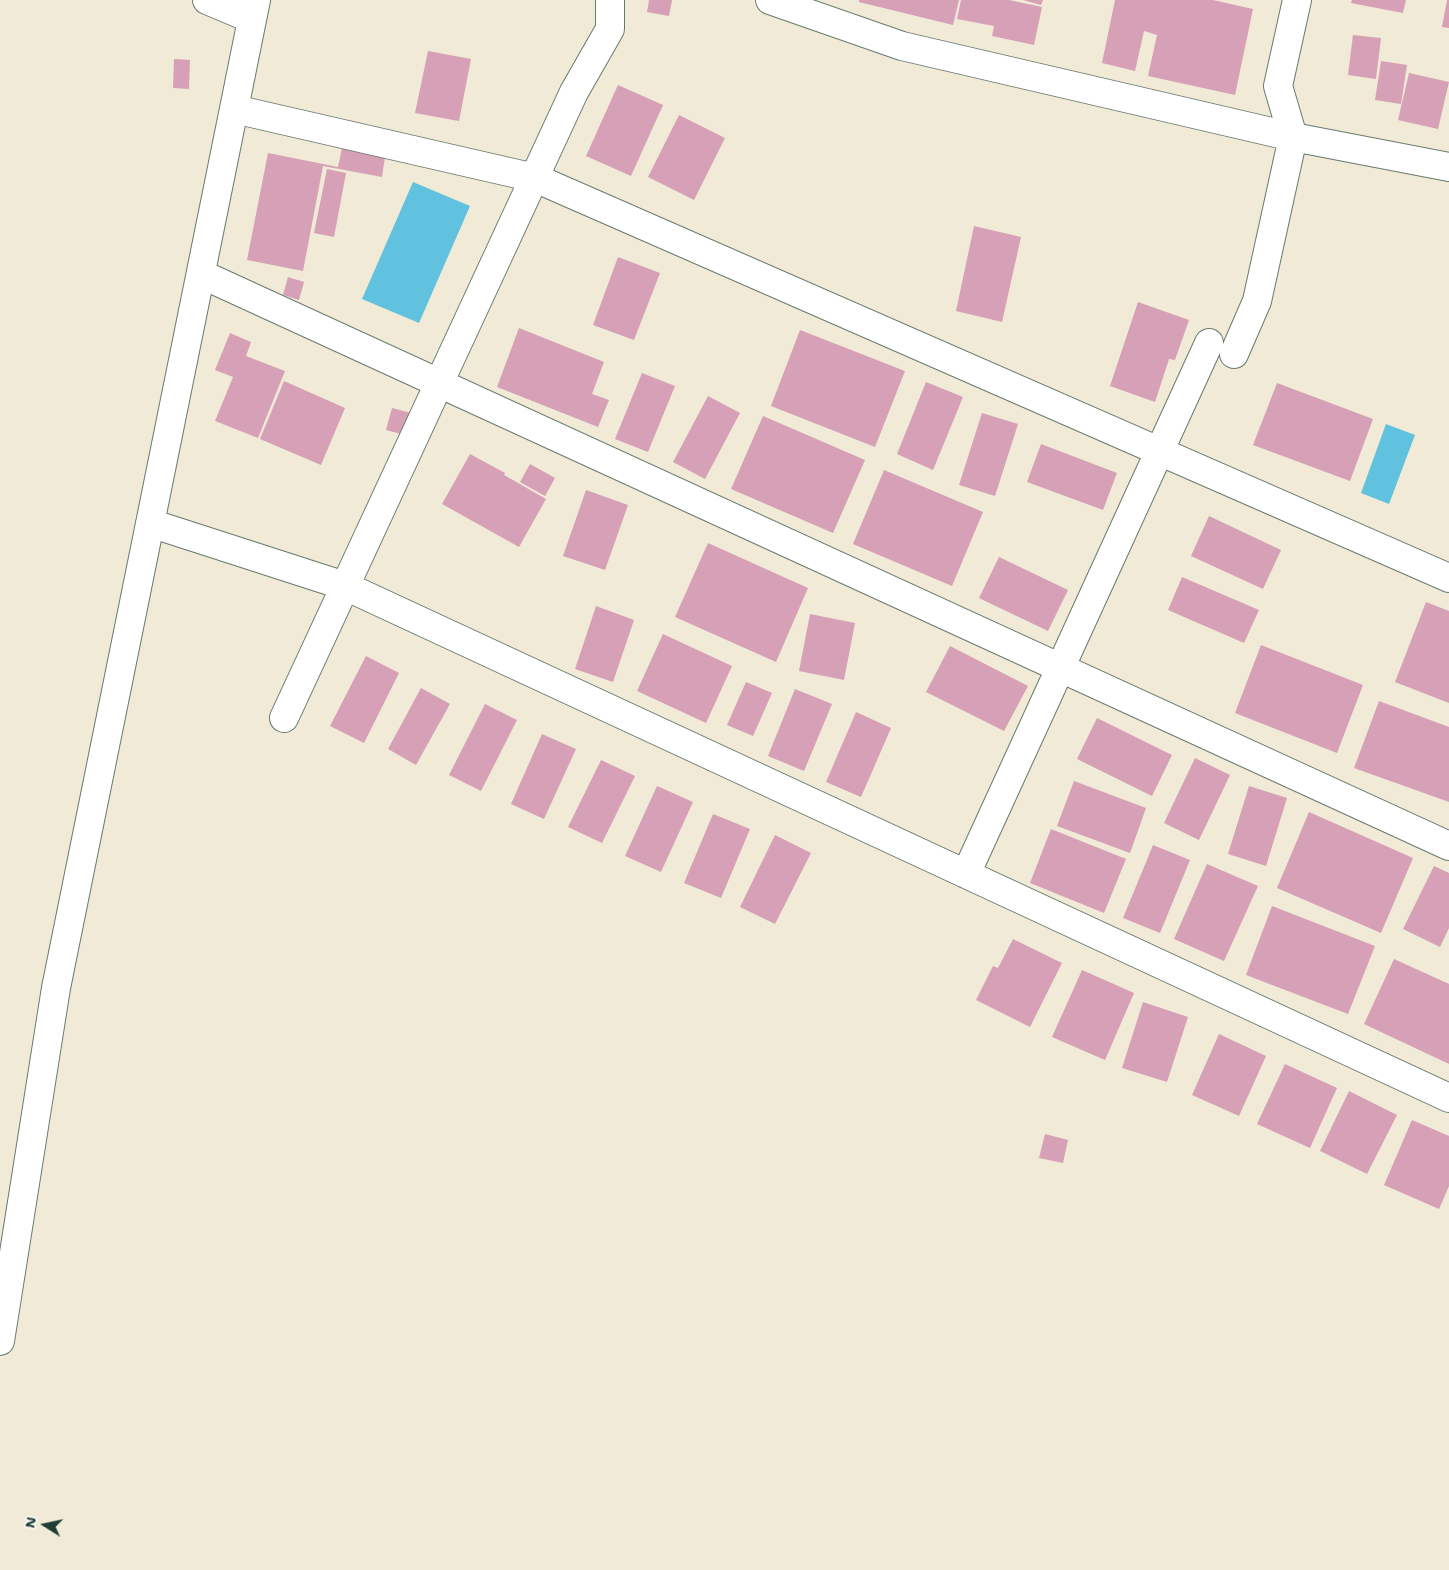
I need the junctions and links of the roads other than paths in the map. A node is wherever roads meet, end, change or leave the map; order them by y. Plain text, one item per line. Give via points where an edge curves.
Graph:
1 (207, 0) edge
2 (610, 0) edge
3 (770, 0) edge
4 (1297, 0) edge
5 (254, 9) edge
6 (234, 109) junction
7 (1293, 137) junction
8 (1449, 167) edge
9 (534, 178) junction
10 (200, 274) junction
11 (1209, 343) dead end
12 (1234, 354) dead end
13 (439, 383) junction
14 (1160, 452) junction
15 (150, 523) junction
16 (1449, 578) edge
17 (345, 586) junction
18 (1061, 668) junction
19 (284, 718) dead end
20 (1449, 846) edge
21 (966, 874) junction
22 (1449, 1098) edge
23 (0, 1341) edge

1 - 5 street
2 - 9 street via 610,29 574,92
3 - 7 street via 902,46
4 - 7 street via 1278,86
5 - 6 street
6 - 9 street
6 - 10 street
7 - 8 street
7 - 12 street via 1257,300
9 - 13 street
9 - 14 street
10 - 13 street
10 - 15 street
11 - 14 street
13 - 17 street
13 - 18 street
14 - 16 street
14 - 18 street
15 - 17 street
15 - 23 street via 56,988
17 - 19 street
17 - 21 street
18 - 20 street
18 - 21 street
21 - 22 street

